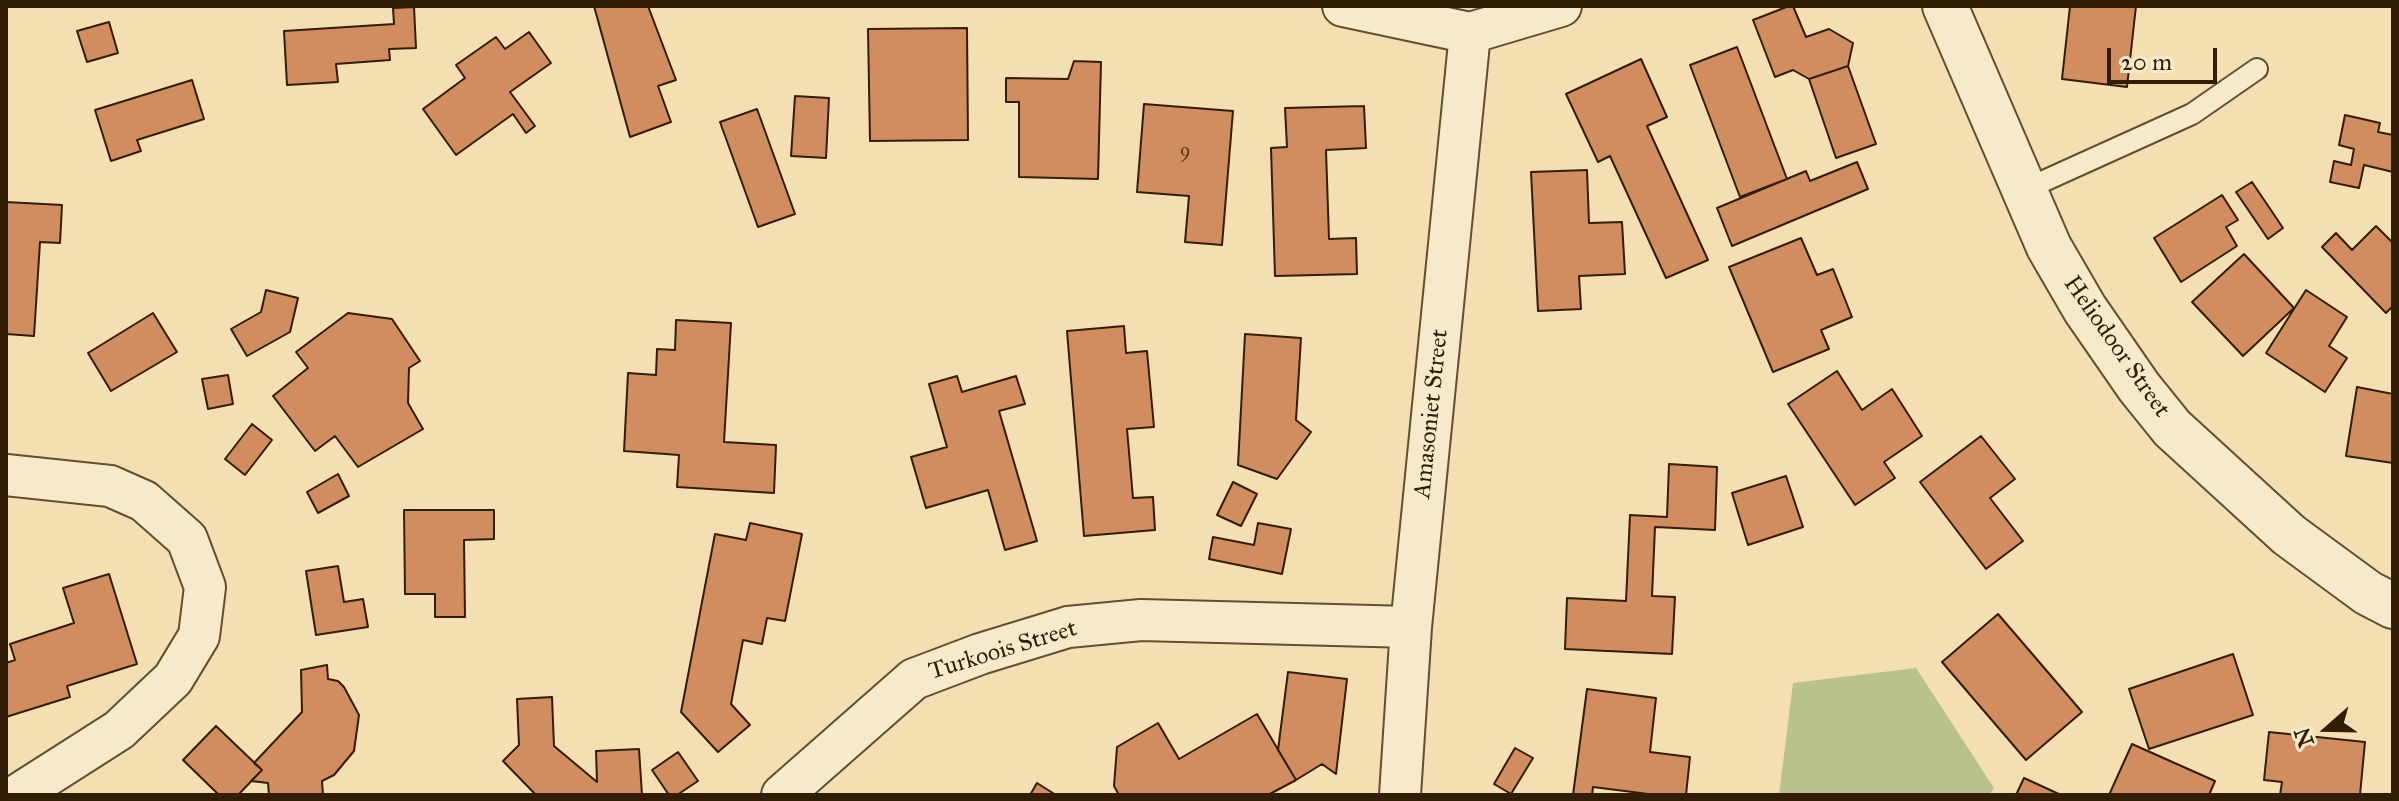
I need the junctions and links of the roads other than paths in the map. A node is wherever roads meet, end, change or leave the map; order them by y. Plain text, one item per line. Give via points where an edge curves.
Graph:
1 (1343, 6) edge
2 (1561, 6) edge
3 (1945, 6) edge
4 (1470, 33) junction
5 (2257, 69) dead end
6 (2024, 190) junction
7 (6, 475) edge
8 (2393, 606) edge
9 (1411, 627) junction
10 (17, 795) edge
11 (782, 795) edge
12 (1400, 795) edge

1 - 4 street
2 - 4 street
3 - 6 street, Heliodoor Street
4 - 9 street, Amasoniet Street
5 - 6 lane via 2192,114
6 - 8 street, Heliodoor Street via 2085,309 2172,428 2289,535
7 - 10 street via 110,486 144,501 187,539 205,587 199,636 173,679 119,730
9 - 11 street, Turkoois Street via 1141,620 1068,627 914,679
9 - 12 street, Amasoniet Street

